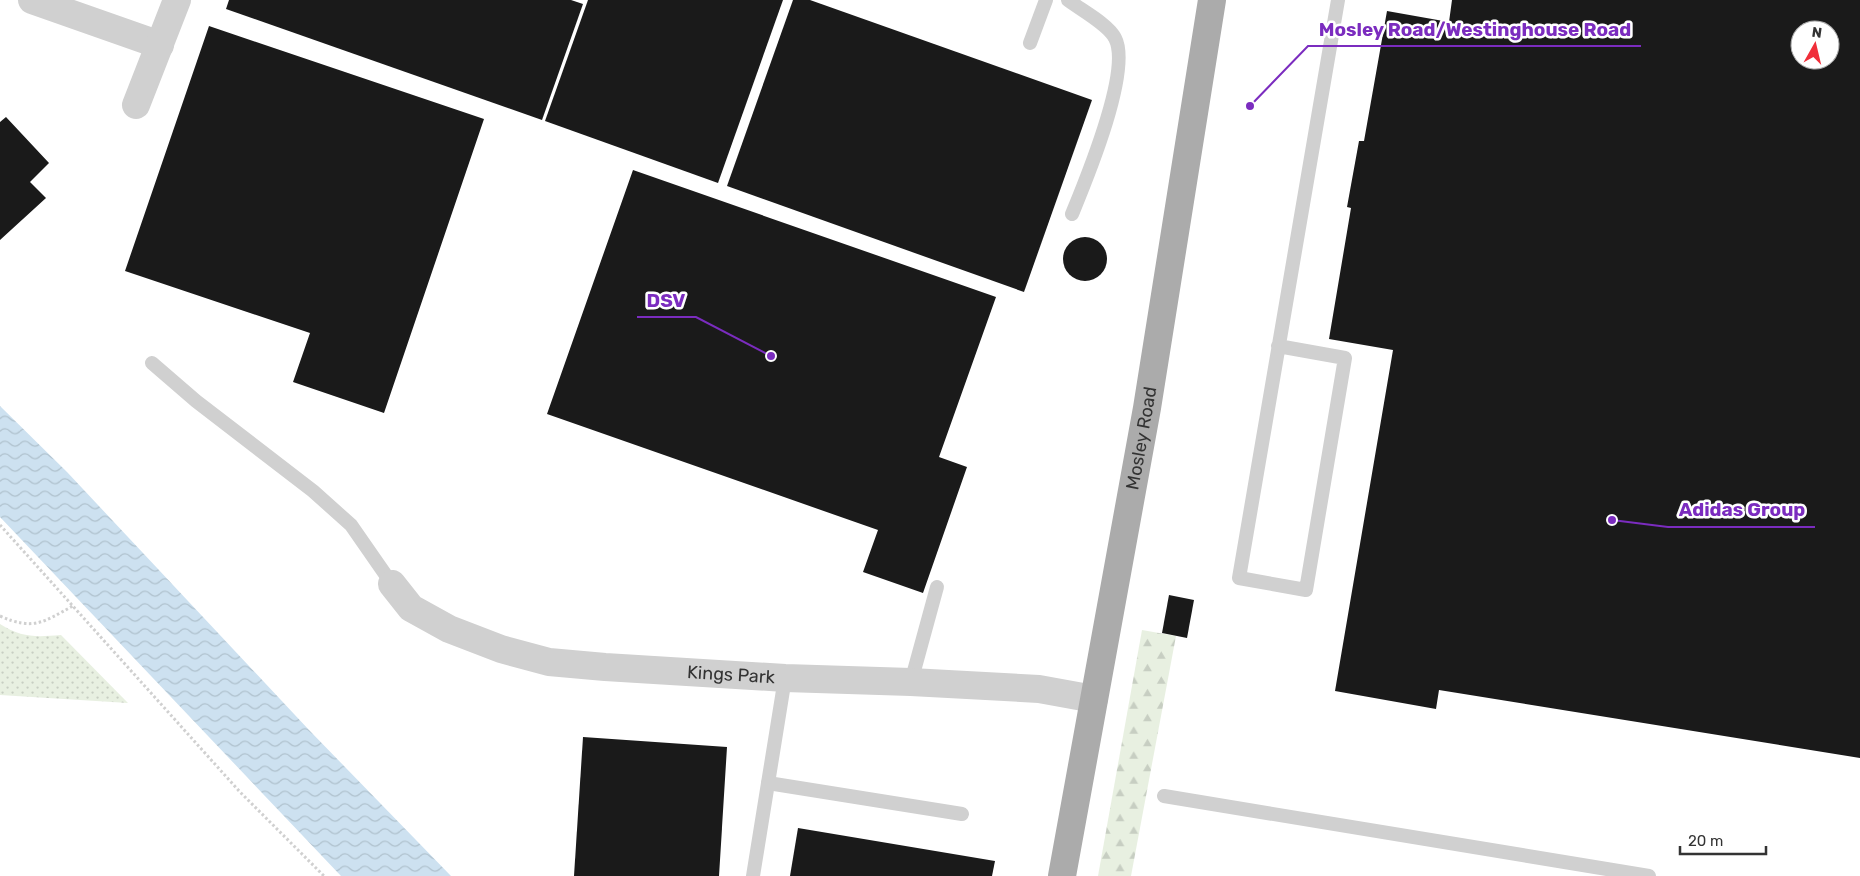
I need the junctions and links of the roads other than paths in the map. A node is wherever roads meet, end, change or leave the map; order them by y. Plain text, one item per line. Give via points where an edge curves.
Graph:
1 (32, 0) edge
2 (177, 0) edge
3 (1046, 0) edge
4 (1068, 0) edge
5 (1212, 0) edge
6 (1338, 0) edge
7 (1030, 44) dead end
8 (160, 45) junction
9 (136, 105) dead end
10 (1072, 214) dead end
11 (1278, 346) junction
12 (152, 363) dead end
13 (392, 584) joint
14 (936, 587) dead end
15 (785, 678) junction
16 (911, 682) junction
17 (1094, 699) junction
18 (768, 783) junction
19 (1164, 796) dead end
20 (962, 814) dead end
21 (753, 876) edge
22 (1062, 876) edge
23 (1649, 876) edge

1 - 8 street
2 - 8 street
3 - 7 lane
4 - 10 lane via 1107,28 1115,37 1120,52 1104,132
5 - 17 main road, Mosley Road via 1146,408
6 - 11 lane
8 - 9 street
11 - 11 lane via 1239,578 1306,590 1345,358
12 - 13 lane via 351,525
13 - 15 street, Kings Park via 411,608 449,629 501,649 548,662
14 - 16 lane
15 - 16 street, Kings Park
15 - 18 lane
16 - 17 street, Kings Park via 1039,689
17 - 22 main road, Mosley Road
18 - 20 lane
18 - 21 lane
19 - 23 lane

